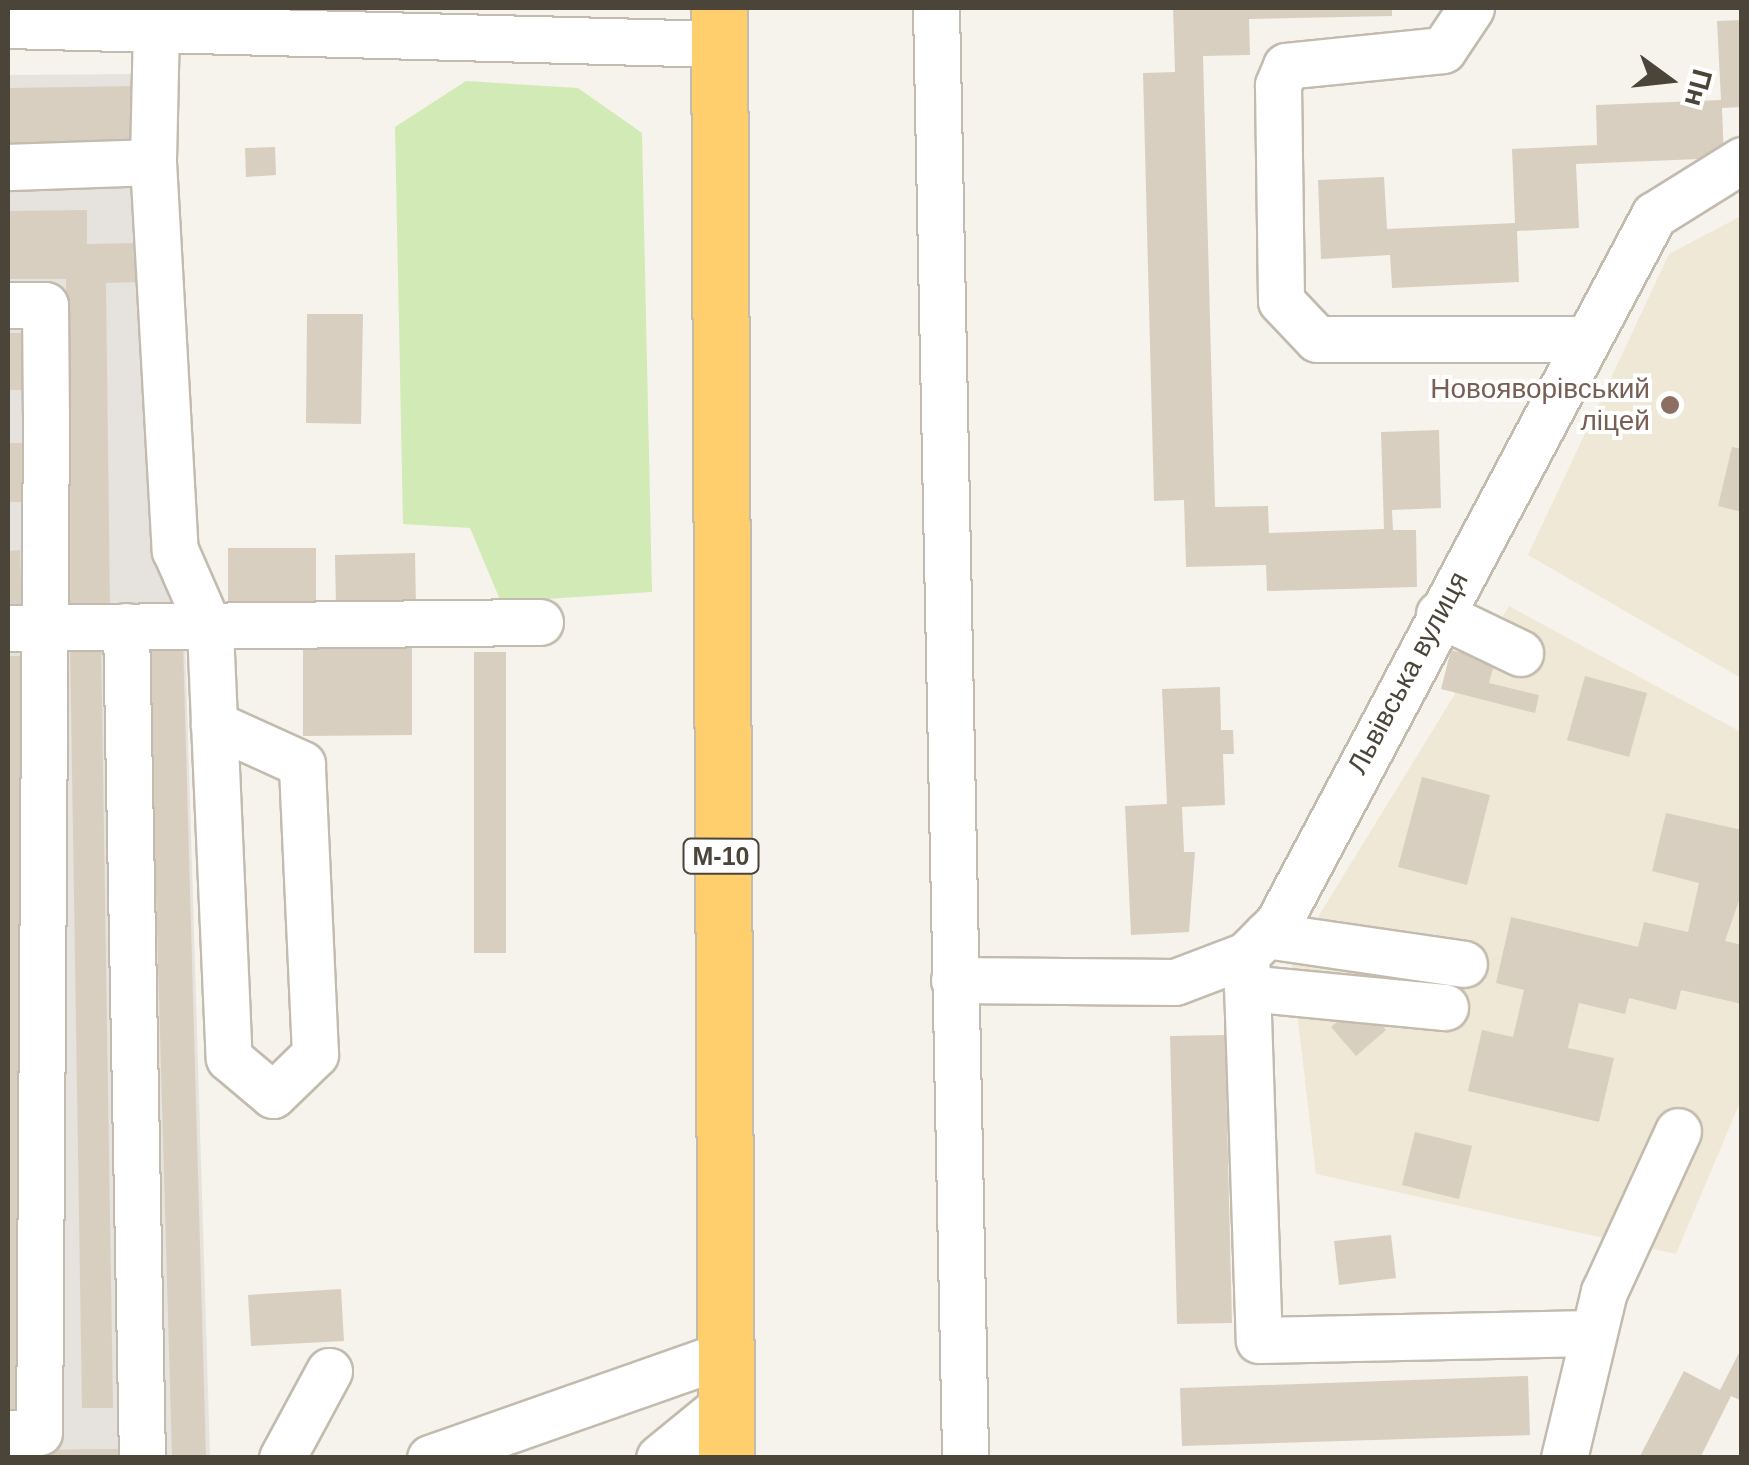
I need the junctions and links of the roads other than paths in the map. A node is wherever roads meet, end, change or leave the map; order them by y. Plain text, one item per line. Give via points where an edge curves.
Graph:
1 (936, 8) edge
2 (1471, 8) edge
3 (400, 21) edge
4 (8, 24) edge
5 (719, 26) edge
6 (156, 28) junction
7 (1742, 160) edge
8 (153, 162) junction
9 (8, 167) edge
10 (8, 305) edge
11 (1584, 340) junction
12 (27, 413) edge
13 (26, 521) edge
14 (1439, 614) junction
15 (540, 622) dead end
16 (126, 626) junction
17 (23, 628) edge
18 (210, 630) junction
19 (1520, 652) dead end
20 (214, 724) junction
21 (1253, 960) junction
22 (1464, 964) dead end
23 (954, 980) junction
24 (1445, 1007) dead end
25 (1678, 1131) dead end
26 (1592, 1334) junction
27 (329, 1371) dead end
28 (726, 1378) junction
29 (8, 1433) edge
30 (498, 1444) edge
31 (142, 1458) edge
32 (282, 1458) edge
33 (430, 1458) edge
34 (659, 1458) edge
35 (726, 1458) edge
36 (966, 1458) edge
37 (1564, 1458) edge

1 - 23 street
2 - 11 street via 1443,50 1286,66 1278,85 1281,301 1317,338
3 - 5 street
3 - 6 street
4 - 6 street
5 - 28 highway, М-10
6 - 8 street
7 - 11 street, Львівська вулиця via 1654,215
8 - 9 street
8 - 18 street via 175,550
10 - 12 street via 45,305
11 - 14 street, Львівська вулиця
12 - 13 street
13 - 17 street
14 - 19 street
14 - 21 street, Львівська вулиця
15 - 18 street
16 - 17 street
16 - 18 street
16 - 31 street
17 - 29 street via 39,1432
18 - 20 street
20 - 20 street via 228,1058 273,1096 315,1054 302,764
21 - 22 street
21 - 23 street via 1175,982
21 - 24 street
21 - 26 street via 1259,1340
23 - 36 street
25 - 26 street
26 - 37 street
27 - 32 street
28 - 30 street
28 - 34 street
28 - 35 highway, М-10
30 - 33 street

